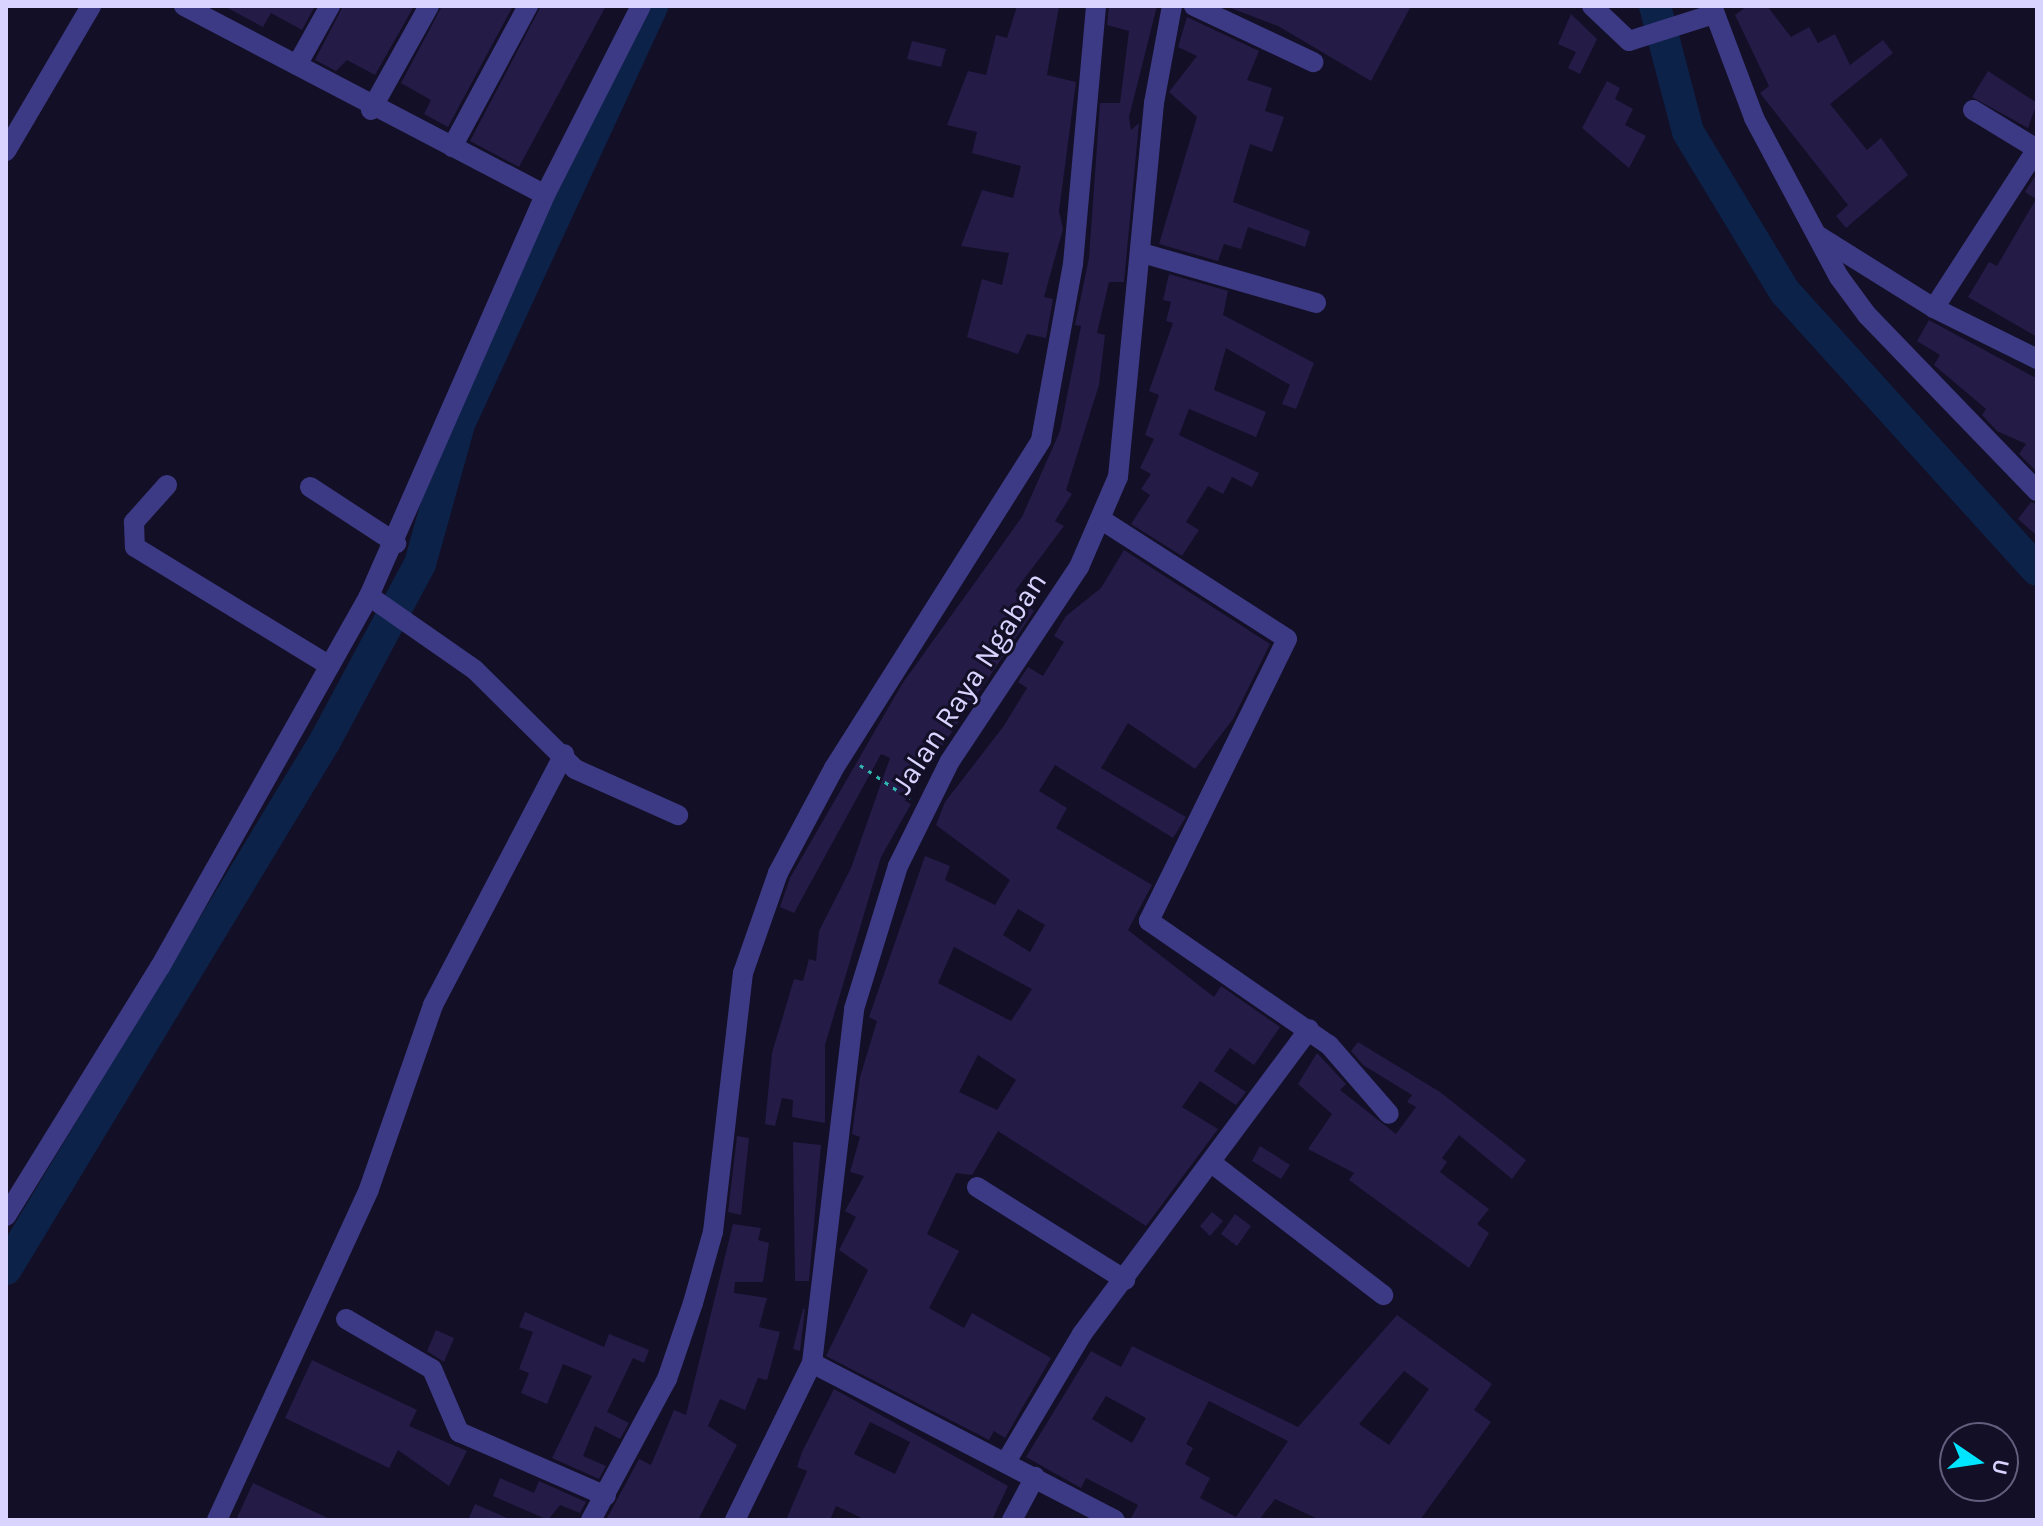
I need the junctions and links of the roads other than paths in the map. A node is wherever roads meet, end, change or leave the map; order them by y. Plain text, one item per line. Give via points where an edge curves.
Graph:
1 (91, 6) edge
2 (184, 6) edge
3 (232, 6) edge
4 (330, 6) edge
5 (429, 6) edge
6 (528, 6) edge
7 (641, 6) edge
8 (1096, 6) edge
9 (1172, 6) edge
10 (1194, 6) edge
11 (1592, 6) edge
12 (1713, 10) edge
13 (222, 25) junction
14 (1313, 62) dead end
15 (297, 65) junction
16 (371, 110) junction
17 (1973, 110) dead end
18 (452, 147) junction
19 (2037, 149) edge
20 (6, 151) edge
21 (545, 195) junction
22 (1810, 230) junction
23 (1142, 253) junction
24 (1316, 303) dead end
25 (1934, 308) junction
26 (2037, 359) edge
27 (167, 485) dead end
28 (310, 487) dead end
29 (2037, 491) edge
30 (1105, 522) junction
31 (396, 543) junction
32 (369, 596) junction
33 (330, 666) junction
34 (564, 754) junction
35 (678, 815) dead end
36 (1309, 1029) junction
37 (1389, 1114) dead end
38 (1213, 1164) junction
39 (977, 1187) dead end
40 (6, 1216) edge
41 (1125, 1280) junction
42 (1383, 1295) dead end
43 (346, 1319) dead end
44 (812, 1363) junction
45 (1007, 1460) junction
46 (1035, 1477) junction
47 (606, 1496) junction
48 (217, 1520) edge
49 (591, 1520) edge
50 (735, 1520) edge
51 (1012, 1520) edge
52 (1115, 1520) edge

1 - 20 street
2 - 13 street
3 - 13 street
4 - 15 street
5 - 16 street
6 - 18 street
7 - 21 street
8 - 47 street via 1070,287 1041,440 834,768 778,873 743,973 713,1232 667,1379
9 - 23 street, Jalan Raya Ngaban via 1154,103
10 - 14 street
11 - 12 street via 1621,39 1635,41
12 - 22 street
13 - 15 street
15 - 16 street
16 - 18 street
17 - 19 street
18 - 21 street
19 - 25 street
21 - 31 street
22 - 25 street
22 - 29 street via 1867,315
23 - 24 street
23 - 30 street, Jalan Raya Ngaban via 1127,432
25 - 26 street
27 - 33 street via 134,522 135,547
28 - 31 street
30 - 36 street via 1287,639 1149,921
30 - 44 street, Jalan Raya Ngaban via 950,761 890,888 854,1009
31 - 32 street
32 - 33 street
32 - 34 street via 429,636
33 - 40 street via 160,967
34 - 35 street via 582,774
34 - 48 street via 433,1005 369,1189
36 - 37 street via 1347,1060
36 - 38 street
38 - 41 street
38 - 42 street
39 - 41 street
41 - 45 street via 1082,1334
43 - 47 street via 432,1369 459,1432
44 - 45 street
44 - 50 street, Jalan Raya Ngaban
45 - 46 street
46 - 51 street
46 - 52 street
47 - 49 street

